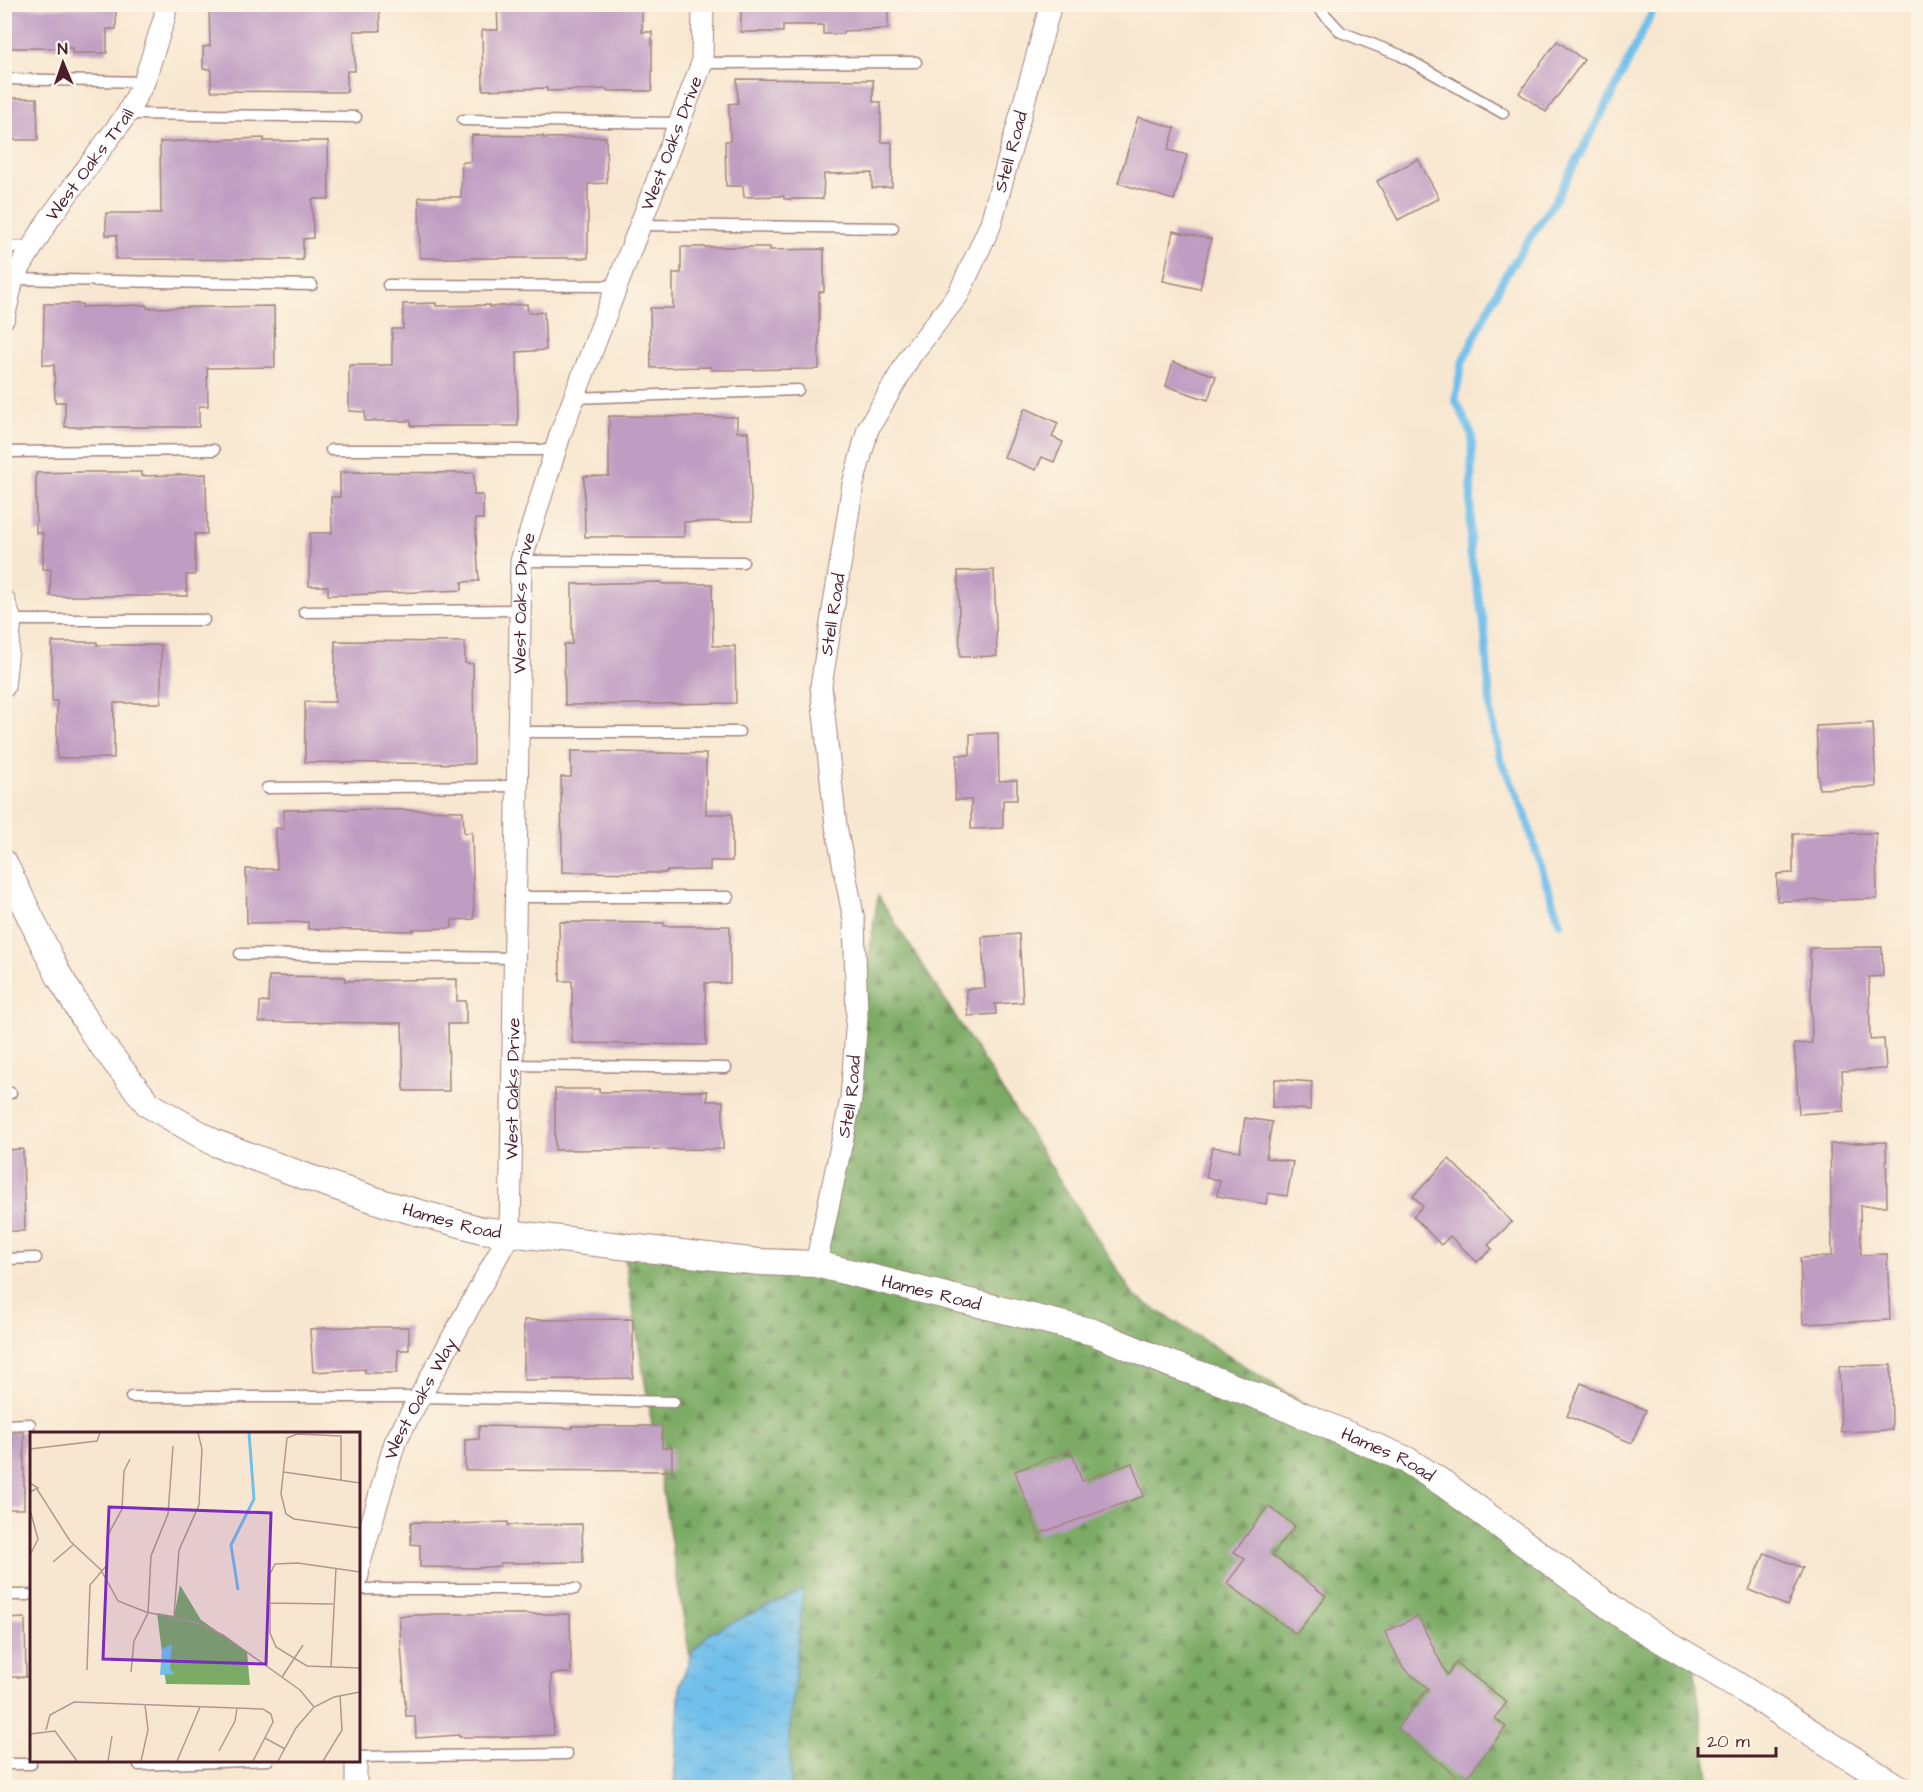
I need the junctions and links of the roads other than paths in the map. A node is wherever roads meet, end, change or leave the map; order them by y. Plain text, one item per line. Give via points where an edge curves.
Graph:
1 (165, 4) edge
2 (702, 4) edge
3 (1051, 4) edge
4 (1316, 4) edge
5 (916, 62) dead end
6 (702, 63) junction
7 (4, 79) edge
8 (144, 82) junction
9 (1503, 113) dead end
10 (127, 114) junction
11 (356, 117) dead end
12 (463, 120) dead end
13 (679, 123) junction
14 (640, 225) junction
15 (893, 228) dead end
16 (4, 247) edge
17 (32, 247) junction
18 (13, 279) junction
19 (312, 285) dead end
20 (388, 285) dead end
21 (617, 286) junction
22 (4, 318) edge
23 (798, 390) dead end
24 (574, 398) junction
25 (214, 450) dead end
26 (331, 450) dead end
27 (556, 450) junction
28 (4, 452) edge
29 (521, 561) junction
30 (743, 562) dead end
31 (8, 610) edge
32 (521, 610) junction
33 (304, 612) dead end
34 (204, 620) dead end
35 (4, 687) edge
36 (519, 732) junction
37 (740, 732) dead end
38 (518, 786) junction
39 (267, 788) dead end
40 (4, 863) edge
41 (516, 897) junction
42 (728, 897) dead end
43 (240, 954) dead end
44 (515, 958) junction
45 (513, 1065) junction
46 (726, 1068) dead end
47 (510, 1233) junction
48 (36, 1258) dead end
49 (4, 1259) edge
50 (816, 1264) junction
51 (131, 1397) dead end
52 (420, 1397) junction
53 (674, 1402) dead end
54 (30, 1424) dead end
55 (4, 1425) edge
56 (360, 1563) edge
57 (575, 1589) dead end
58 (360, 1590) edge
59 (4, 1595) edge
60 (28, 1595) dead end
61 (567, 1754) dead end
62 (360, 1759) edge
63 (236, 1762) edge
64 (357, 1762) edge
65 (4, 1764) edge
66 (31, 1764) dead end
67 (139, 1765) dead end
68 (356, 1788) edge
69 (1898, 1788) edge

1 - 8 street, West Oaks Trail via 165,16
2 - 6 street, West Oaks Drive
3 - 50 street, Stell Road via 990,226 958,295 911,355 868,429 853,484 821,686 836,826 854,920 857,1016 851,1099
4 - 9 lane via 1341,32 1400,56
5 - 6 lane
6 - 13 street, West Oaks Drive
7 - 8 lane
8 - 10 street, West Oaks Trail
10 - 11 lane
10 - 17 street, West Oaks Trail
12 - 13 lane
13 - 14 street, West Oaks Drive
14 - 15 lane
14 - 21 street, West Oaks Drive
16 - 17 lane
17 - 18 street, West Oaks Trail
18 - 19 lane
18 - 22 street, West Oaks Trail
20 - 21 lane
21 - 24 street, West Oaks Drive
23 - 24 lane
24 - 27 street, West Oaks Drive
25 - 28 lane
26 - 27 lane
27 - 29 street, West Oaks Drive
29 - 30 lane
29 - 32 street, West Oaks Drive
31 - 34 lane
31 - 35 street
32 - 33 lane
32 - 36 street, West Oaks Drive
36 - 37 lane
36 - 38 street, West Oaks Drive
38 - 39 lane
38 - 41 street, West Oaks Drive
40 - 47 street, Hames Road via 58,974 95,1036 148,1104 215,1143 307,1177 405,1210 482,1230
41 - 42 lane
41 - 44 street, West Oaks Drive
43 - 44 lane
44 - 45 street, West Oaks Drive
45 - 46 lane
45 - 47 street, West Oaks Drive
47 - 50 street, Hames Road via 759,1262
47 - 52 street, West Oaks Way
48 - 49 lane
50 - 69 street, Hames Road via 1093,1332 1407,1460 1627,1619
51 - 52 lane
52 - 53 lane
52 - 56 street, West Oaks Way via 395,1442
54 - 55 lane
57 - 58 lane
59 - 60 lane
61 - 62 lane
63 - 67 lane
64 - 68 street
65 - 66 lane

